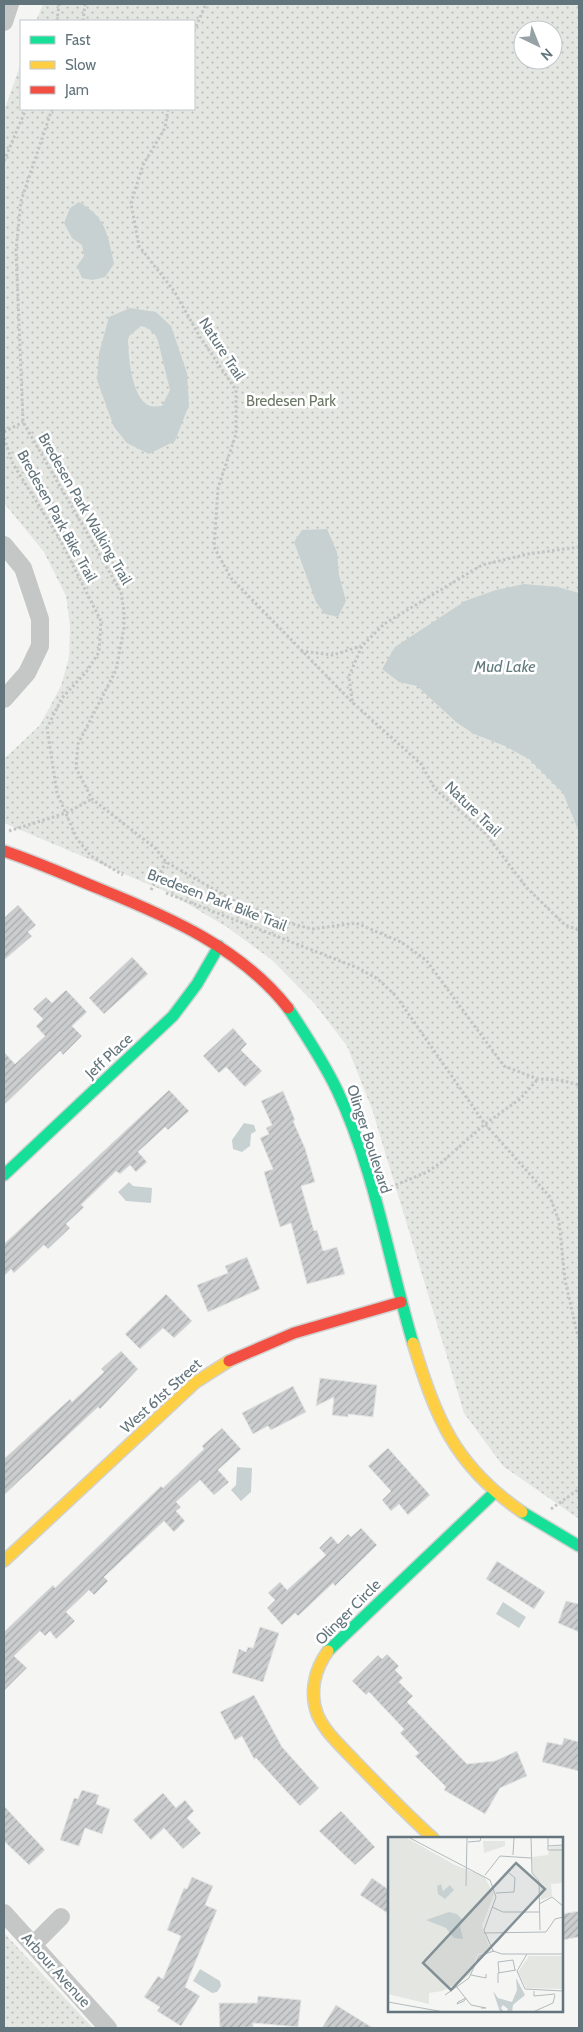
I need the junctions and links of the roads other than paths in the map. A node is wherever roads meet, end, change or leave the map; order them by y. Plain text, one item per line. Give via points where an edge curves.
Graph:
1 (10, 4) edge
2 (4, 22) edge
3 (4, 545) edge
4 (4, 699) edge
5 (4, 851) edge
6 (218, 946) junction
7 (4, 1175) edge
8 (402, 1302) junction
9 (495, 1492) junction
10 (579, 1546) edge
11 (4, 1561) edge
12 (432, 1837) edge
13 (4, 1913) edge
14 (61, 1917) dead end
15 (33, 1944) junction
16 (108, 2028) edge

1 - 2 street
3 - 4 street via 23,568 33,593 40,619 40,646 27,673
5 - 6 street, Olinger Boulevard via 138,904
6 - 7 street, Jeff Place via 197,984 173,1016
6 - 8 street, Olinger Boulevard via 252,972 286,1008 315,1047 338,1090 356,1136
8 - 9 street, Olinger Boulevard via 437,1418 456,1451
8 - 11 street, West 61st Street via 280,1337 221,1363 196,1382
9 - 10 street, Olinger Boulevard via 552,1532
9 - 12 street, Olinger Circle via 333,1644 315,1676 313,1696 327,1731 401,1810
13 - 15 street, Arbour Avenue
14 - 15 street
15 - 16 street, Arbour Avenue

